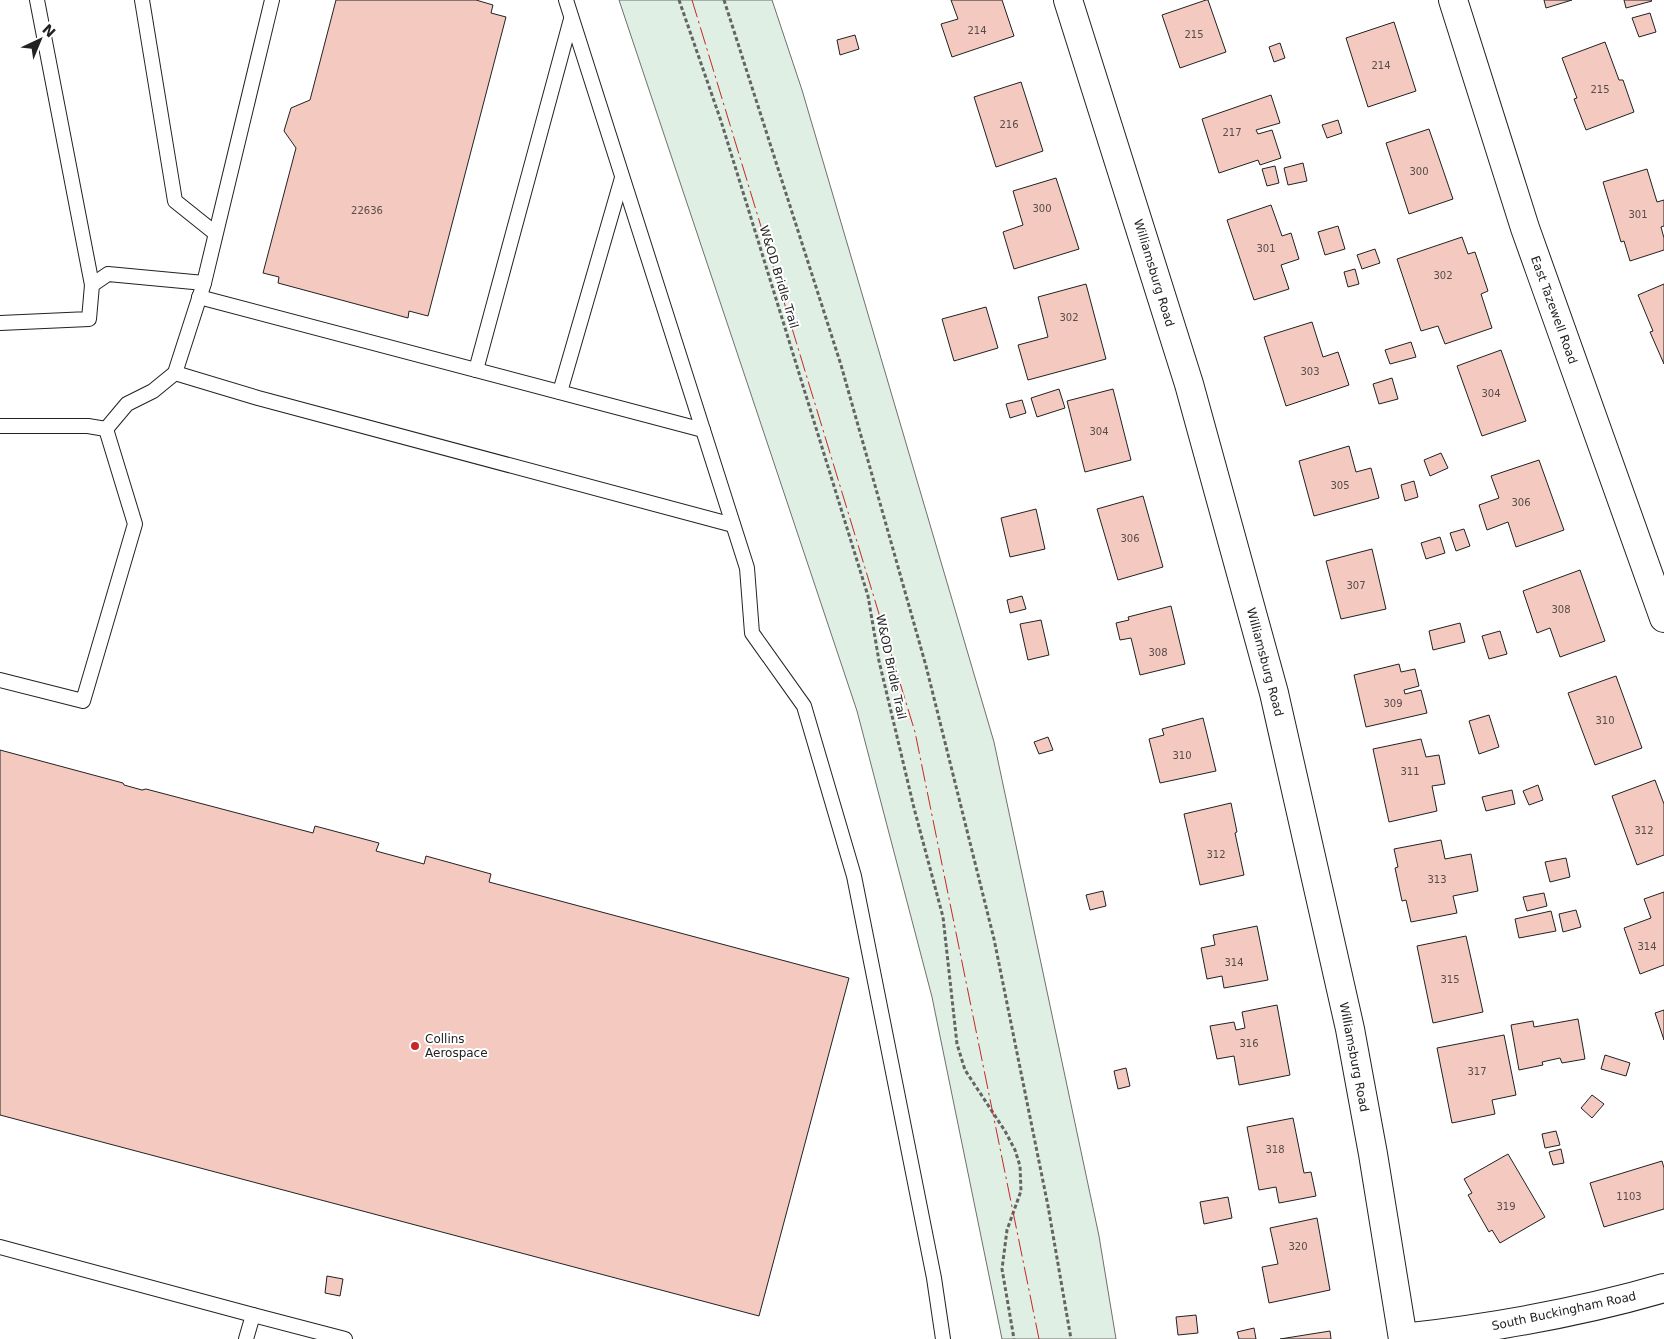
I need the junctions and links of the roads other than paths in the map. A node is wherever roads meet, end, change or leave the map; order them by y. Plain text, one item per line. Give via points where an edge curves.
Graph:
1 (37, 0) edge
2 (142, 0) edge
3 (272, 0) edge
4 (566, 0) edge
5 (1068, 0) edge
6 (1453, 0) edge
7 (571, 18) junction
8 (622, 178) junction
9 (215, 233) junction
10 (204, 282) junction
11 (92, 285) junction
12 (200, 297) junction
13 (0, 323) edge
14 (476, 370) junction
15 (175, 373) junction
16 (560, 392) junction
17 (0, 426) edge
18 (106, 430) junction
19 (703, 430) junction
20 (734, 525) junction
21 (1664, 618) edge
22 (0, 680) edge
23 (0, 1247) edge
24 (1664, 1288) edge
25 (252, 1315) junction
26 (1403, 1338) edge
27 (246, 1339) edge
28 (345, 1339) edge
29 (943, 1339) edge

1 - 11 lane
2 - 9 lane via 175,201
3 - 9 lane
4 - 7 lane
5 - 26 street, Williamsburg Road via 1189,384 1274,693 1350,1029
6 - 21 street, East Tazewell Road via 1525,228
7 - 8 lane
7 - 14 lane
8 - 16 lane
8 - 19 lane
9 - 10 lane
10 - 11 lane via 108,274
10 - 12 lane
11 - 13 lane via 89,320
12 - 14 lane
12 - 15 lane
14 - 16 lane
15 - 18 lane via 153,391 127,404
15 - 20 lane
16 - 19 lane
17 - 18 lane via 88,426
18 - 22 lane via 135,524 83,702
19 - 20 lane
20 - 29 lane via 747,568 752,633 804,706 854,876 934,1278
23 - 25 lane
24 - 26 street, South Buckingham Road via 1538,1318
25 - 27 lane
25 - 28 lane

